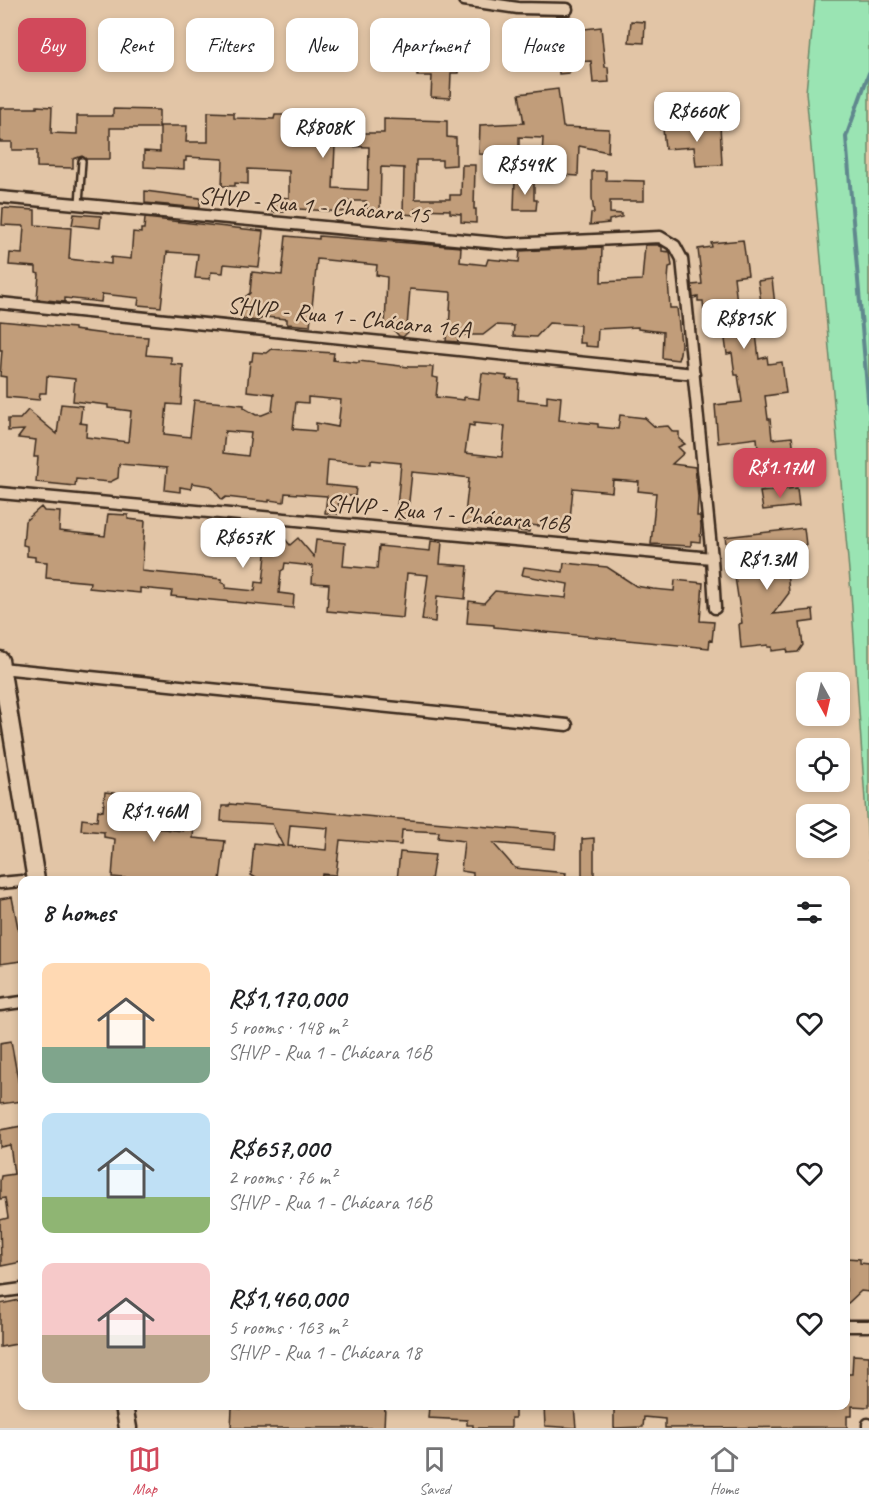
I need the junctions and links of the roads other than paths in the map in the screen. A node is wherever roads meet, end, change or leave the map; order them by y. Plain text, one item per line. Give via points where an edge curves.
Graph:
1 (464, 0) edge
2 (567, 9) dead end
3 (82, 161) dead end
4 (0, 197) edge
5 (79, 204) junction
6 (0, 303) edge
7 (694, 374) junction
8 (0, 493) edge
9 (712, 558) junction
10 (715, 608) dead end
11 (1, 664) edge
12 (567, 725) dead end
13 (36, 876) edge
14 (18, 881) edge
15 (0, 883) edge
16 (18, 1003) edge
17 (0, 1005) edge
18 (18, 1290) edge
19 (0, 1293) edge
20 (850, 1326) edge
21 (869, 1326) edge
22 (125, 1410) edge
23 (128, 1428) edge

1 - 2 street via 518,8
3 - 5 lane
4 - 5 street, SHVP - Rua 1 - Chácara 15
5 - 7 street, SHVP - Rua 1 - Chácara 15 via 508,244 660,237 675,246 681,259
6 - 7 street, SHVP - Rua 1 - Chácara 16A
7 - 9 street
8 - 9 street, SHVP - Rua 1 - Chácara 16B
9 - 10 street
11 - 12 street
11 - 13 street
14 - 15 street
16 - 17 street
18 - 19 street
20 - 21 street
22 - 23 street

